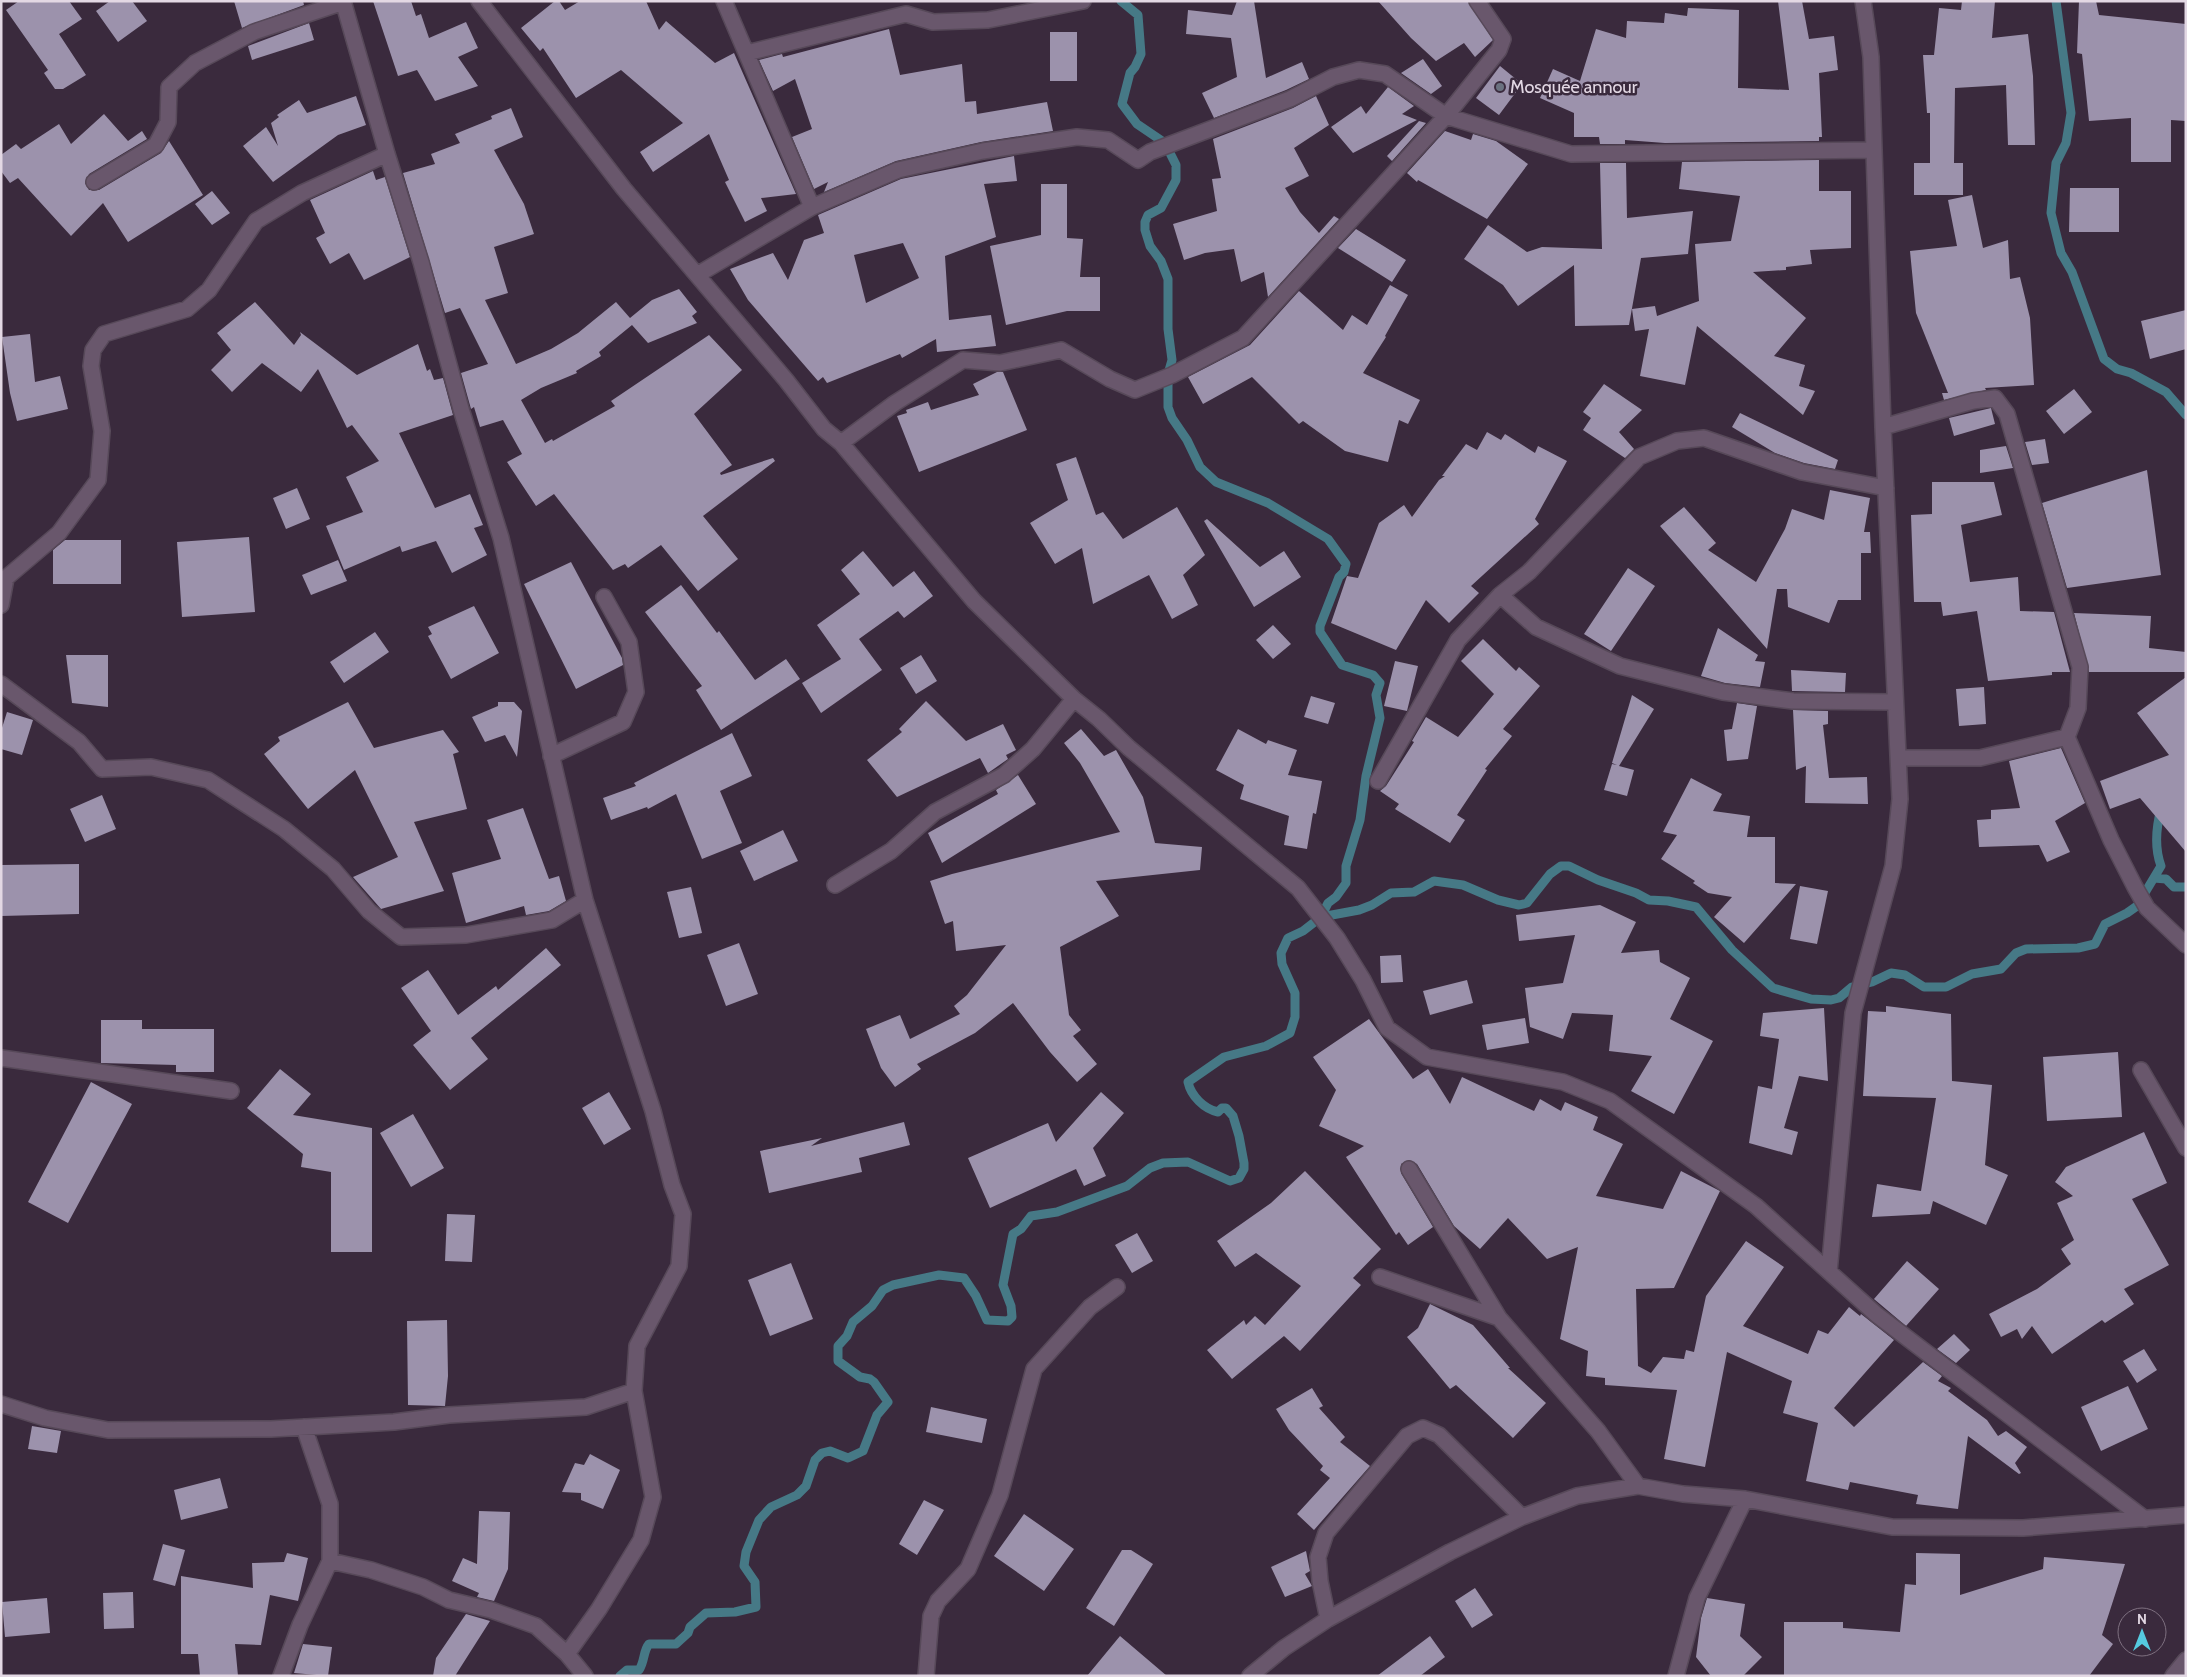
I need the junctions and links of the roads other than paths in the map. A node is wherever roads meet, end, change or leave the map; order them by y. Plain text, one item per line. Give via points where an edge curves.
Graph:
1 (479, 1) edge
2 (724, 1) edge
3 (1083, 1) edge
4 (1477, 1) edge
5 (1862, 1) edge
6 (344, 2) edge
7 (747, 53) junction
8 (1446, 116) junction
9 (1872, 150) junction
10 (387, 154) junction
11 (94, 182) dead end
12 (812, 207) junction
13 (697, 275) junction
14 (1883, 426) junction
15 (841, 443) junction
16 (1886, 488) junction
17 (1500, 596) junction
18 (604, 597) dead end
19 (1, 605) edge
20 (1, 684) edge
21 (1074, 699) junction
22 (1895, 702) junction
23 (2067, 737) junction
24 (551, 756) junction
25 (1900, 758) junction
26 (1378, 781) dead end
27 (835, 885) dead end
28 (585, 900) junction
29 (2186, 945) edge
30 (1, 1058) edge
31 (2141, 1070) dead end
32 (231, 1092) dead end
33 (2186, 1148) edge
34 (1409, 1169) dead end
35 (1829, 1272) junction
36 (1380, 1277) dead end
37 (1117, 1287) dead end
38 (1499, 1318) junction
39 (634, 1391) junction
40 (1, 1404) edge
41 (304, 1427) junction
42 (1638, 1486) junction
43 (1745, 1499) junction
44 (2186, 1515) edge
45 (1522, 1516) junction
46 (2145, 1519) junction
47 (330, 1561) junction
48 (1328, 1619) junction
49 (567, 1654) junction
50 (2186, 1660) edge
51 (281, 1676) edge
52 (585, 1676) edge
53 (926, 1676) edge
54 (1250, 1676) edge
55 (1676, 1676) edge
56 (2174, 1676) edge

1 - 13 street via 624,189
2 - 7 street
3 - 7 street via 988,20 933,22 906,14
4 - 8 street via 1503,39 1499,50
5 - 9 street via 1871,57
6 - 10 street
6 - 11 street via 254,32 195,63 169,87 168,122 156,145
7 - 12 street
8 - 9 street via 1571,154
8 - 12 street via 1385,74 1359,70 1333,77 1290,99 1150,152 1138,160 1108,140 1077,136 983,151 898,170
8 - 15 street via 1243,338 1172,375 1135,390 1061,350 1000,363 963,360 895,403
9 - 14 street
10 - 19 street via 302,193 256,222 209,290 187,309 104,334 93,350 90,366 102,431 98,480 59,533 6,578
10 - 24 street via 501,538
12 - 13 street
13 - 15 street via 824,429
14 - 16 street
14 - 23 street via 1973,400 1995,398 2007,414 2080,667 2078,708
15 - 21 street via 974,601
16 - 17 street via 1802,472 1704,438 1677,441 1639,457 1529,572
16 - 22 street
17 - 22 street via 1536,626 1620,666 1723,692 1793,701
17 - 26 street via 1458,640
18 - 24 street via 629,642 636,692 623,722
20 - 28 street via 79,742 102,768 151,767 208,780 284,829 326,863 368,911 400,937 466,935 552,920
21 - 27 street via 1033,749 1004,774 935,812 891,851
21 - 35 street via 1298,888 1337,938 1387,1028 1427,1057 1564,1082 1610,1101 1756,1206
22 - 25 street
23 - 25 street via 1980,758
23 - 29 street via 2111,840 2147,908
24 - 28 street
25 - 35 street via 1900,799 1893,866 1852,1013
28 - 39 street via 683,1214 679,1266 637,1346
30 - 32 street
31 - 33 street
34 - 38 street
35 - 46 street via 1877,1315
36 - 38 street
37 - 53 street via 1090,1307 1034,1369 1000,1495 968,1569 938,1601 931,1616
38 - 42 street via 1598,1431
39 - 41 street via 586,1406
39 - 49 street via 653,1498 640,1540 599,1609
40 - 41 street via 45,1418 108,1430
41 - 47 street via 330,1504
42 - 43 street
42 - 45 street via 1577,1496
43 - 46 street via 1892,1527 2023,1528
43 - 55 street via 1697,1598
44 - 46 street
45 - 48 street
45 - 48 street via 1439,1435 1423,1428 1407,1436 1326,1533 1318,1557
47 - 49 street via 371,1570 423,1587 449,1600 536,1626
47 - 51 street via 300,1625
48 - 54 street via 1284,1648
49 - 52 street
50 - 56 street

